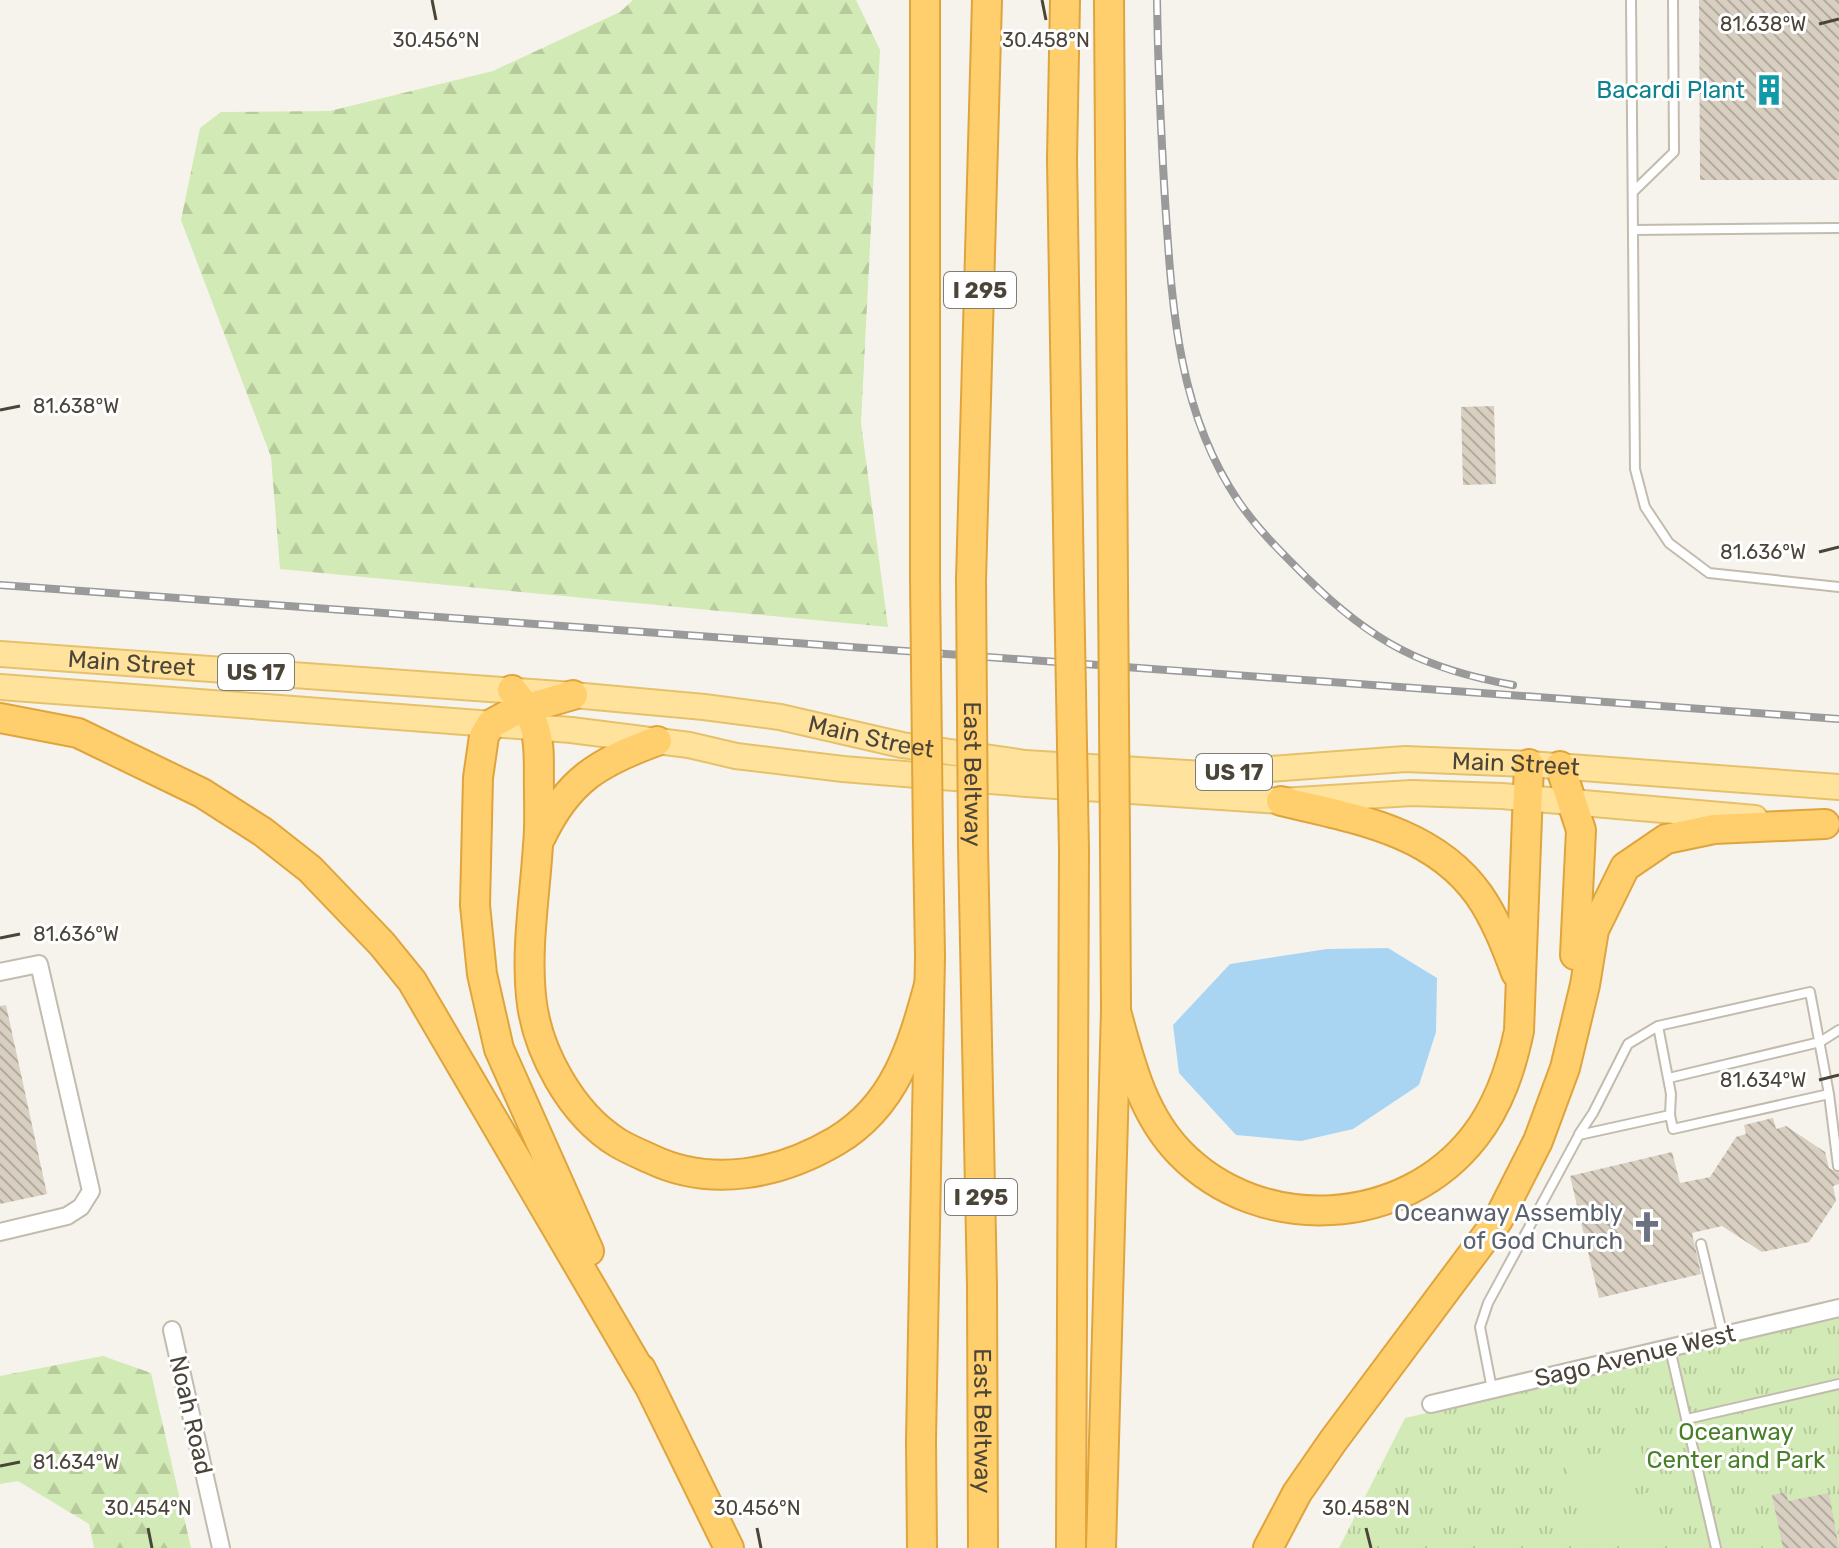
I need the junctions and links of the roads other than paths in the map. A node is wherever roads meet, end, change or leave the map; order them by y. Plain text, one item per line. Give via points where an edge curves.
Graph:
1 (925, 0) edge
2 (987, 0) edge
3 (1065, 0) edge
4 (1109, 0) edge
5 (1631, 0) edge
6 (1673, 0) edge
7 (1634, 191) junction
8 (1839, 228) edge
9 (1633, 230) junction
10 (1839, 587) edge
11 (0, 654) edge
12 (0, 687) edge
13 (573, 695) joint
14 (525, 708) junction
15 (0, 718) edge
16 (491, 724) junction
17 (657, 741) junction
18 (1529, 764) junction
19 (1560, 766) junction
20 (1839, 787) edge
21 (1528, 798) junction
22 (1571, 800) junction
23 (1281, 801) junction
24 (1832, 825) edge
25 (539, 842) junction
26 (0, 972) edge
27 (1520, 982) junction
28 (929, 985) junction
29 (1116, 1011) junction
30 (1658, 1026) junction
31 (1839, 1030) edge
32 (1820, 1042) junction
33 (1565, 1068) junction
34 (1669, 1078) junction
35 (1829, 1094) junction
36 (1670, 1115) junction
37 (1579, 1135) junction
38 (1838, 1166) edge
39 (0, 1232) edge
40 (1701, 1244) dead end
41 (1839, 1308) edge
42 (172, 1330) dead end
43 (1723, 1336) junction
44 (1670, 1349) junction
45 (648, 1384) junction
46 (1839, 1384) edge
47 (1492, 1389) junction
48 (1431, 1404) dead end
49 (1687, 1419) junction
50 (221, 1548) edge
51 (729, 1548) edge
52 (922, 1548) edge
53 (983, 1548) edge
54 (1071, 1548) edge
55 (1101, 1548) edge
56 (1268, 1548) edge
57 (1716, 1548) edge

1 - 28 highway, bridge
2 - 53 highway, East Beltway / I 295, bridge via 971,580
3 - 54 highway, bridge via 1062,159 1074,850
4 - 29 highway, bridge
5 - 7 lane
6 - 7 lane via 1674,152
7 - 9 lane
8 - 9 lane
9 - 10 lane via 1635,469 1645,507 1669,543 1709,573
11 - 14 main road, Main Street / US 17
12 - 16 main road, Main Street / US 17
13 - 14 highway
13 - 18 main road, Main Street / US 17 via 780,717 902,745 1025,763 1203,774 1405,759
14 - 16 highway
14 - 17 main road, Main Street / US 17
14 - 25 highway
15 - 45 highway via 78,733 140,762 202,793 310,869 412,981
16 - 45 highway via 478,778 475,905 482,974 499,1049
17 - 23 main road, Main Street / US 17 via 843,769
17 - 25 highway via 593,769 552,815
18 - 19 main road, Main Street / US 17
18 - 21 highway
19 - 20 main road, Main Street / US 17
19 - 22 highway
21 - 22 main road, Main Street / US 17
21 - 23 main road, Main Street / US 17 via 1412,793
21 - 27 highway
22 - 24 main road, Main Street / US 17
22 - 33 highway via 1581,830
23 - 27 highway via 1395,831 1428,847 1477,892
24 - 33 highway via 1714,829 1678,836 1625,867 1594,930
25 - 28 highway via 530,956 531,998 540,1037 560,1082 589,1118 617,1142 667,1166 714,1175 758,1173 806,1158 843,1137 875,1108 901,1072
26 - 39 street via 39,964 91,1191 67,1216
27 - 29 highway via 1512,1064 1474,1139 1422,1185 1386,1201 1335,1211 1280,1209 1225,1187 1181,1154 1158,1126 1137,1084
28 - 52 highway
29 - 55 highway
30 - 32 lane via 1810,992
30 - 34 lane
30 - 37 lane via 1628,1044
31 - 32 lane
32 - 34 lane
32 - 35 lane
33 - 56 highway via 1538,1141 1498,1220 1333,1441
34 - 36 lane
35 - 36 lane via 1673,1129
35 - 38 lane
36 - 37 lane
37 - 47 lane via 1488,1303 1480,1327
40 - 43 lane
41 - 43 street, Sago Avenue West
42 - 50 street, Noah Road
43 - 44 street, Sago Avenue West
44 - 47 street, Sago Avenue West
44 - 49 lane
45 - 51 highway
46 - 49 lane
47 - 48 street, Sago Avenue West
49 - 57 lane

